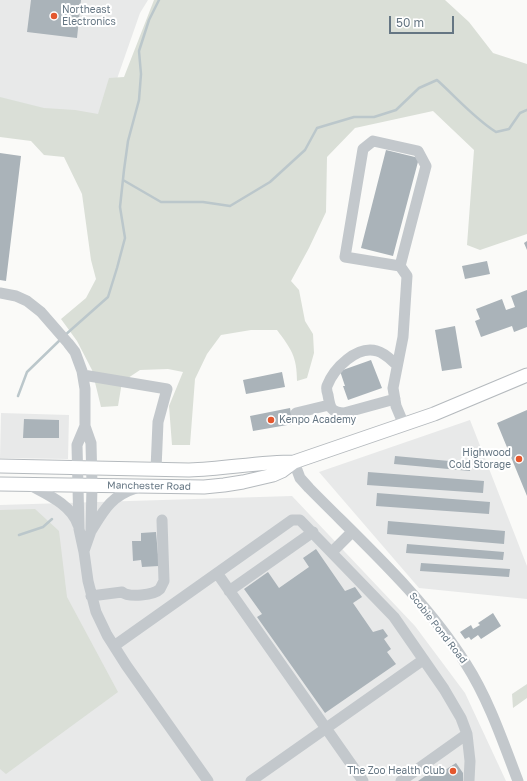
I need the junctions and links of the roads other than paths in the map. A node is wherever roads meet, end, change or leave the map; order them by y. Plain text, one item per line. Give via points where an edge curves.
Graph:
1 (400, 266) junction
2 (0, 293) edge
3 (398, 365) junction
4 (83, 375) junction
5 (527, 375) edge
6 (395, 399) junction
7 (329, 405) junction
8 (296, 413) dead end
9 (404, 424) junction
10 (85, 426) junction
11 (294, 462) junction
12 (0, 466) edge
13 (78, 468) junction
14 (91, 468) junction
15 (156, 470) junction
16 (0, 484) edge
17 (27, 484) junction
18 (78, 485) junction
19 (92, 486) junction
20 (143, 486) junction
21 (162, 520) dead end
22 (79, 529) junction
23 (91, 531) junction
24 (313, 532) junction
25 (352, 532) junction
26 (84, 552) junction
27 (332, 552) junction
28 (217, 573) junction
29 (229, 591) junction
30 (91, 596) junction
31 (114, 646) junction
32 (423, 660) junction
33 (326, 728) junction
34 (466, 734) junction
35 (208, 781) edge
36 (251, 781) edge
37 (363, 781) edge
38 (401, 781) edge
39 (469, 781) edge
40 (518, 781) edge

1 - 1 street via 426,166 418,151 373,141 363,149 345,257
1 - 3 street via 407,276 403,337
2 - 4 street via 27,301 41,312 68,342
3 - 6 street via 393,388
3 - 7 street via 376,350 356,354 346,360 327,387
4 - 10 street
4 - 15 street via 167,390 158,422
5 - 9 main road, Manchester Road
6 - 7 street via 344,413 332,410
6 - 9 street
7 - 8 street
9 - 11 main road, Manchester Road
10 - 13 street via 77,445
10 - 14 street via 91,443
11 - 15 main road, Manchester Road via 260,463 205,470
11 - 20 main road, Manchester Road via 282,471 243,482 204,487
11 - 25 street, Scobie Pond Road via 300,478 308,488
12 - 13 main road, Manchester Road
13 - 14 main road, Manchester Road
13 - 18 street
14 - 15 main road, Manchester Road
14 - 19 street
16 - 17 main road, Manchester Road
17 - 18 main road, Manchester Road
17 - 22 street via 64,506 74,516
18 - 19 main road, Manchester Road
18 - 22 street
19 - 20 main road, Manchester Road
19 - 23 street
20 - 23 street via 115,498 103,511
21 - 30 street via 162,588 152,594 130,595 122,592
22 - 26 street
23 - 26 street
24 - 27 street
24 - 28 street via 300,520 292,520
24 - 29 street
25 - 27 street
25 - 40 street, Scobie Pond Road via 417,599 456,648 483,695
26 - 30 street
27 - 32 street via 394,617
28 - 29 street
28 - 31 street
29 - 33 street
30 - 31 street via 96,612
31 - 35 street
32 - 33 street
32 - 34 street via 461,718
33 - 36 street
33 - 37 street
34 - 38 street
34 - 39 street via 470,761

